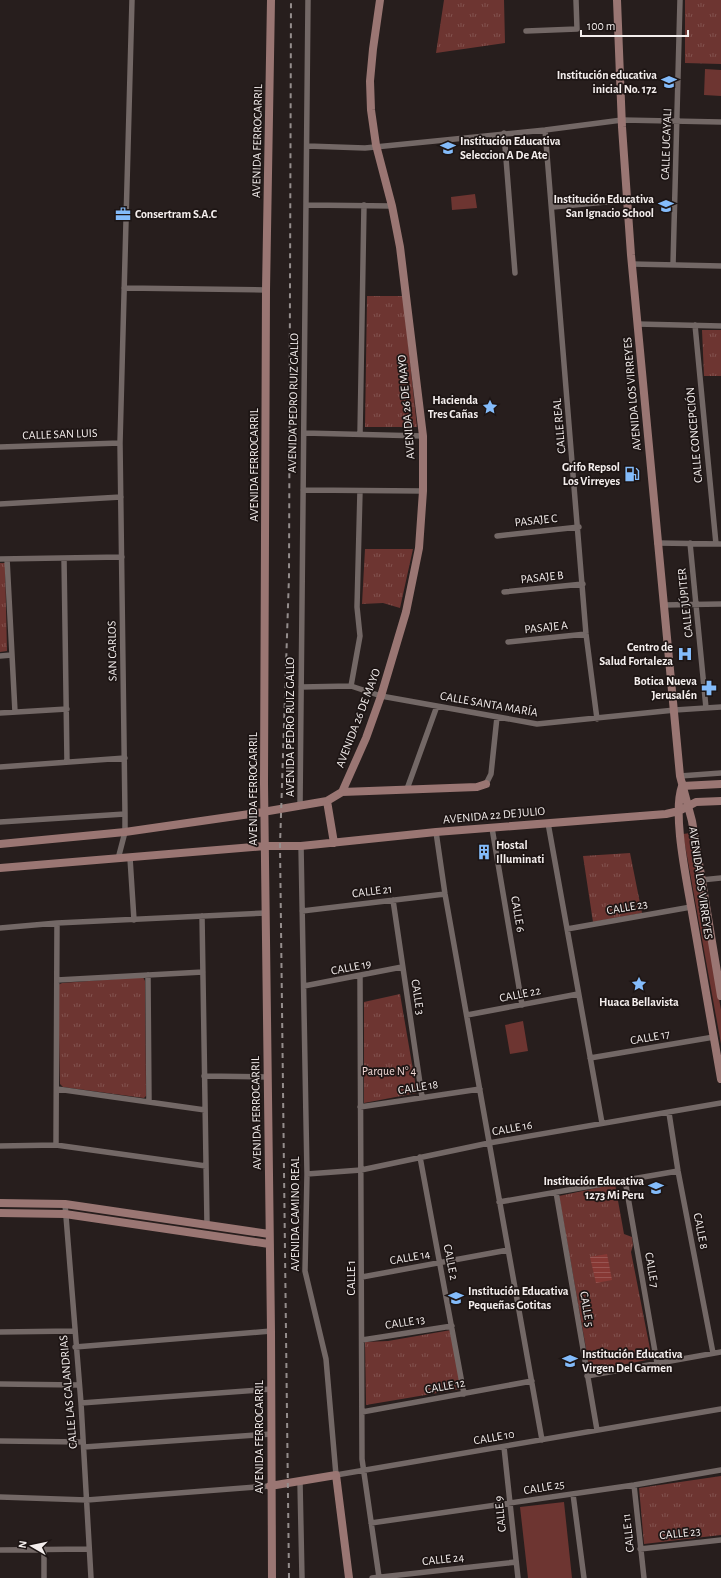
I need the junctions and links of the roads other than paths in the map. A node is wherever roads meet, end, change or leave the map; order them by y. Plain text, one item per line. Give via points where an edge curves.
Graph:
1 (132, 0) edge
2 (271, 0) edge
3 (308, 0) edge
4 (380, 0) edge
5 (576, 0) edge
6 (617, 0) edge
7 (680, 0) edge
8 (526, 31) dead end
9 (622, 120) junction
10 (678, 121) junction
11 (721, 122) edge
12 (545, 130) junction
13 (504, 133) junction
14 (376, 145) junction
15 (307, 146) junction
16 (627, 200) junction
17 (306, 205) junction
18 (364, 205) junction
19 (392, 206) junction
20 (552, 207) junction
21 (632, 264) junction
22 (673, 265) junction
23 (721, 266) edge
24 (516, 273) dead end
25 (124, 288) junction
26 (266, 290) junction
27 (637, 324) junction
28 (695, 325) junction
29 (721, 326) edge
30 (304, 433) junction
31 (360, 434) junction
32 (423, 436) junction
33 (120, 443) junction
34 (0, 447) edge
35 (303, 490) junction
36 (423, 491) junction
37 (360, 492) junction
38 (121, 497) junction
39 (0, 504) edge
40 (579, 527) junction
41 (497, 536) dead end
42 (657, 543) junction
43 (690, 543) junction
44 (718, 544) edge
45 (122, 557) junction
46 (64, 558) junction
47 (0, 559) edge
48 (7, 559) junction
49 (583, 584) junction
50 (504, 592) dead end
51 (696, 604) junction
52 (721, 604) edge
53 (663, 605) junction
54 (586, 634) junction
55 (508, 642) dead end
56 (12, 655) junction
57 (0, 656) edge
58 (350, 686) junction
59 (301, 687) junction
60 (381, 696) junction
61 (437, 706) junction
62 (721, 707) edge
63 (706, 708) junction
64 (67, 709) junction
65 (675, 710) junction
66 (15, 712) junction
67 (0, 713) edge
68 (497, 717) junction
69 (597, 719) junction
70 (125, 758) junction
71 (67, 762) junction
72 (0, 767) edge
73 (721, 773) edge
74 (680, 776) junction
75 (486, 784) joint
76 (721, 784) edge
77 (682, 786) junction
78 (407, 789) junction
79 (342, 792) junction
80 (326, 801) junction
81 (721, 801) edge
82 (688, 805) junction
83 (300, 806) junction
84 (679, 811) junction
85 (264, 812) junction
86 (125, 814) junction
87 (0, 822) edge
88 (548, 823) junction
89 (492, 828) junction
90 (125, 832) junction
91 (436, 832) junction
92 (334, 843) junction
93 (0, 844) edge
94 (265, 846) junction
95 (301, 846) junction
96 (118, 858) junction
97 (130, 858) junction
98 (0, 868) edge
99 (721, 878) edge
100 (701, 880) junction
101 (445, 894) junction
102 (393, 900) junction
103 (691, 907) junction
104 (302, 911) junction
105 (266, 913) junction
106 (202, 916) junction
107 (134, 920) junction
108 (57, 923) junction
109 (0, 928) edge
110 (567, 929) junction
111 (402, 968) junction
112 (203, 972) junction
113 (148, 975) junction
114 (360, 977) junction
115 (57, 980) junction
116 (304, 986) junction
117 (578, 994) junction
118 (721, 996) edge
119 (522, 1005) junction
120 (466, 1015) junction
121 (714, 1037) junction
122 (590, 1058) junction
123 (204, 1076) junction
124 (268, 1077) junction
125 (721, 1079) edge
126 (57, 1089) junction
127 (480, 1089) junction
128 (422, 1097) junction
129 (149, 1102) junction
130 (721, 1103) edge
131 (360, 1108) junction
132 (205, 1110) junction
133 (669, 1113) junction
134 (602, 1123) junction
135 (489, 1143) junction
136 (0, 1146) edge
137 (56, 1146) junction
138 (420, 1157) junction
139 (206, 1166) junction
140 (361, 1170) junction
141 (678, 1171) junction
142 (307, 1174) junction
143 (625, 1180) junction
144 (556, 1192) junction
145 (499, 1202) junction
146 (0, 1203) edge
147 (65, 1204) junction
148 (0, 1213) edge
149 (65, 1214) junction
150 (207, 1224) junction
151 (269, 1234) junction
152 (269, 1244) junction
153 (508, 1250) junction
154 (440, 1263) junction
155 (362, 1277) junction
156 (452, 1326) junction
157 (74, 1331) junction
158 (271, 1331) junction
159 (0, 1332) edge
160 (362, 1340) junction
161 (76, 1347) junction
162 (721, 1352) edge
163 (713, 1353) junction
164 (657, 1363) junction
165 (588, 1376) junction
166 (532, 1381) junction
167 (0, 1384) edge
168 (79, 1386) junction
169 (272, 1389) junction
170 (464, 1394) junction
171 (81, 1403) junction
172 (721, 1411) edge
173 (362, 1412) junction
174 (597, 1430) junction
175 (271, 1434) junction
176 (542, 1440) junction
177 (0, 1441) edge
178 (83, 1445) junction
179 (504, 1447) junction
180 (721, 1470) edge
181 (364, 1471) junction
182 (336, 1475) junction
183 (300, 1482) junction
184 (634, 1485) junction
185 (270, 1486) junction
186 (573, 1494) junction
187 (0, 1497) edge
188 (87, 1500) junction
189 (510, 1504) junction
190 (371, 1523) junction
191 (721, 1540) edge
192 (640, 1548) junction
193 (44, 1549) junction
194 (89, 1549) junction
195 (0, 1550) edge
196 (516, 1562) junction
197 (379, 1577) edge
198 (44, 1578) edge
199 (91, 1578) edge
200 (272, 1578) edge
201 (302, 1578) edge
202 (349, 1578) edge
203 (372, 1578) edge
204 (518, 1578) edge
205 (584, 1578) edge
206 (644, 1578) edge

1 - 25 street, SAN CARLOS
2 - 26 street, AVENIDA FERROCARRIL
3 - 15 street, AVENIDA PEDRO RUIZ GALLO
4 - 14 street, AVENIDA 26 DE MAYO via 370,81
5 - 8 street via 577,29
6 - 9 street, AVENIDA LOS VIRREYES
7 - 10 street, CALLE UCAYALI
9 - 10 street
9 - 12 street
9 - 16 street, AVENIDA LOS VIRREYES
10 - 11 street
10 - 22 street, CALLE UCAYALI
12 - 13 street
12 - 20 street, CALLE REAL
13 - 14 street
13 - 24 street
14 - 15 street via 365,148
14 - 19 street, AVENIDA 26 DE MAYO
15 - 17 street, AVENIDA PEDRO RUIZ GALLO
16 - 20 street
16 - 21 street, AVENIDA LOS VIRREYES
17 - 18 street
17 - 30 street, AVENIDA PEDRO RUIZ GALLO
18 - 19 street
18 - 31 street
19 - 32 street, AVENIDA 26 DE MAYO via 400,247
20 - 40 street, CALLE REAL
21 - 22 street
21 - 27 street, AVENIDA LOS VIRREYES
22 - 23 street
25 - 26 street
25 - 33 street, SAN CARLOS
26 - 85 street, AVENIDA FERROCARRIL
27 - 28 street
27 - 42 street, AVENIDA LOS VIRREYES
28 - 29 street
28 - 44 street, CALLE CONCEPCIÓN
30 - 31 street
30 - 35 street, AVENIDA PEDRO RUIZ GALLO
31 - 32 street
32 - 36 street, AVENIDA 26 DE MAYO
33 - 34 street, CALLE SAN LUIS
33 - 38 street, SAN CARLOS
35 - 37 street
35 - 59 street, AVENIDA PEDRO RUIZ GALLO
36 - 37 street
36 - 60 street, AVENIDA 26 DE MAYO via 419,548 406,612
37 - 58 street via 357,607 360,636
38 - 39 street
38 - 45 street, SAN CARLOS
40 - 41 street, PASAJE C
40 - 49 street, CALLE REAL
42 - 43 street
42 - 53 street, AVENIDA LOS VIRREYES
43 - 44 street
43 - 51 street, CALLE JÚPITER
45 - 46 street
45 - 70 street, SAN CARLOS
46 - 48 street
46 - 64 street
47 - 48 street
48 - 56 street
49 - 50 street, PASAJE B
49 - 54 street, CALLE REAL
51 - 52 street
51 - 53 street
51 - 63 street, CALLE JÚPITER
53 - 65 street, AVENIDA LOS VIRREYES
54 - 55 street, PASAJE A
54 - 69 street, CALLE REAL
56 - 57 street
56 - 66 street
58 - 59 street, CALLE SANTA MARÍA
58 - 60 street, CALLE SANTA MARÍA
59 - 83 street, AVENIDA PEDRO RUIZ GALLO
60 - 61 street, CALLE SANTA MARÍA
60 - 79 street, AVENIDA 26 DE MAYO
61 - 68 street, CALLE SANTA MARÍA
61 - 78 street
62 - 63 street, CALLE SANTA MARÍA
63 - 65 street, CALLE SANTA MARÍA
64 - 66 street
64 - 71 street
65 - 69 street, CALLE SANTA MARÍA
65 - 74 street, AVENIDA LOS VIRREYES
66 - 67 street
68 - 69 street, CALLE SANTA MARÍA via 537,724
68 - 75 street via 491,774
70 - 71 street
70 - 86 street, SAN CARLOS
71 - 72 street
73 - 74 street
74 - 77 street, AVENIDA LOS VIRREYES
75 - 78 street via 477,787
76 - 77 street
77 - 82 street, AVENIDA LOS VIRREYES
77 - 84 street, AVENIDA LOS VIRREYES via 678,796
78 - 79 street
79 - 80 street
80 - 83 street
80 - 92 street
81 - 82 street via 696,802
82 - 84 street, AVENIDA 22 DE JULIO
82 - 100 street, AVENIDA LOS VIRREYES
83 - 85 street
84 - 88 street, AVENIDA 22 DE JULIO
84 - 103 street, AVENIDA LOS VIRREYES
85 - 90 street
85 - 94 street, AVENIDA FERROCARRIL
86 - 87 street
86 - 90 street, SAN CARLOS
88 - 89 street, AVENIDA 22 DE JULIO
88 - 110 street
89 - 91 street, AVENIDA 22 DE JULIO
89 - 119 street, CALLE 6
90 - 93 street
90 - 96 street, SAN CARLOS
91 - 92 street, AVENIDA 22 DE JULIO
91 - 101 street
92 - 95 street, AVENIDA 22 DE JULIO
94 - 95 street, AVENIDA 22 DE JULIO
94 - 97 street, AVENIDA 22 DE JULIO
94 - 105 street, AVENIDA FERROCARRIL
95 - 104 street, AVENIDA CAMINO REAL
96 - 97 street, AVENIDA 22 DE JULIO
96 - 98 street, AVENIDA 22 DE JULIO
97 - 107 street
99 - 100 street
100 - 118 street, AVENIDA LOS VIRREYES
101 - 102 street, CALLE 21
101 - 120 street
102 - 104 street, CALLE 21
102 - 111 street, CALLE 3
103 - 110 street, CALLE 23
103 - 121 street, AVENIDA LOS VIRREYES
104 - 116 street, AVENIDA CAMINO REAL
105 - 106 street
105 - 124 street, AVENIDA FERROCARRIL
106 - 107 street
106 - 112 street
107 - 108 street
108 - 109 street
108 - 115 street
110 - 117 street
111 - 114 street, CALLE 19
111 - 128 street, CALLE 3
112 - 113 street
112 - 123 street
113 - 115 street
113 - 129 street
114 - 116 street, CALLE 19
114 - 131 street, CALLE 1
115 - 126 street
116 - 142 street, AVENIDA CAMINO REAL
117 - 119 street, CALLE 22
117 - 122 street
119 - 120 street, CALLE 22
120 - 127 street
121 - 122 street, CALLE 17
121 - 125 street, AVENIDA LOS VIRREYES
122 - 134 street
123 - 124 street
123 - 132 street
124 - 151 street, AVENIDA FERROCARRIL
126 - 129 street
126 - 137 street
127 - 128 street, CALLE 18
127 - 135 street
128 - 131 street, CALLE 18
129 - 132 street
130 - 133 street, CALLE 16
131 - 140 street, CALLE 1
132 - 139 street
133 - 134 street, CALLE 16
133 - 141 street, CALLE 8
134 - 135 street, CALLE 16
135 - 138 street, CALLE 16
135 - 145 street
136 - 137 street
137 - 139 street
138 - 140 street, CALLE 16
138 - 154 street, CALLE 2
139 - 150 street
140 - 142 street, CALLE 16
140 - 155 street, CALLE 1
141 - 143 street
141 - 163 street, CALLE 8
142 - 182 street, AVENIDA CAMINO REAL via 305,1271 326,1359
143 - 144 street
143 - 164 street, CALLE 7
144 - 145 street
144 - 165 street, CALLE 5
145 - 153 street
146 - 147 street
147 - 149 street, CALLE LAS CALANDRIAS
147 - 150 street
148 - 149 street
149 - 152 street
149 - 157 street, CALLE LAS CALANDRIAS
150 - 151 street
151 - 152 street, AVENIDA FERROCARRIL
152 - 158 street, AVENIDA FERROCARRIL
153 - 154 street, CALLE 14
153 - 166 street
154 - 155 street, CALLE 14
154 - 156 street, CALLE 2
155 - 160 street, CALLE 1
156 - 160 street, CALLE 13
156 - 170 street, CALLE 2
157 - 159 street
157 - 161 street, CALLE LAS CALANDRIAS
158 - 161 street
158 - 169 street, AVENIDA FERROCARRIL
160 - 173 street, CALLE 1
161 - 168 street, CALLE LAS CALANDRIAS
162 - 163 street
163 - 164 street
164 - 165 street
165 - 174 street, CALLE 5
166 - 170 street, CALLE 12
166 - 176 street
167 - 168 street
168 - 171 street, CALLE LAS CALANDRIAS
169 - 171 street
169 - 175 street, AVENIDA FERROCARRIL
170 - 173 street, CALLE 12
171 - 178 street, CALLE LAS CALANDRIAS
172 - 174 street, CALLE 10
173 - 181 street, CALLE 1
174 - 176 street, CALLE 10
175 - 178 street
175 - 185 street, AVENIDA FERROCARRIL
176 - 179 street, CALLE 10
177 - 178 street
178 - 188 street, CALLE LAS CALANDRIAS
179 - 181 street, CALLE 10
179 - 189 street, CALLE 9
180 - 184 street, CALLE 25
181 - 182 street, CALLE 10
181 - 190 street, CALLE 1
182 - 183 street, CALLE 10
182 - 202 street, AVENIDA CAMINO REAL
183 - 185 street, CALLE 10
183 - 201 street
184 - 186 street, CALLE 25
184 - 192 street, CALLE 11
185 - 188 street
185 - 200 street, AVENIDA FERROCARRIL
186 - 189 street, CALLE 25
186 - 205 street
187 - 188 street
188 - 194 street, CALLE LAS CALANDRIAS
189 - 190 street, CALLE 25
189 - 196 street, CALLE 9
190 - 197 street, CALLE 1
191 - 192 street, CALLE 23
192 - 206 street, CALLE 11
193 - 194 street
193 - 195 street
193 - 198 street
194 - 199 street, CALLE LAS CALANDRIAS
196 - 197 street, CALLE 24
196 - 204 street, CALLE 9
197 - 203 street, CALLE 24

